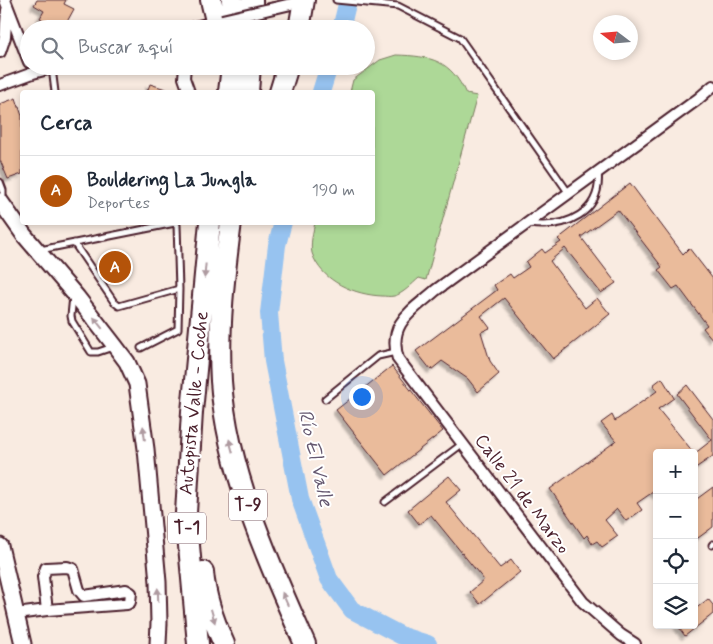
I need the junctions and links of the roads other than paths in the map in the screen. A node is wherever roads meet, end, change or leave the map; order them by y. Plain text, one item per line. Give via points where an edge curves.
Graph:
1 (211, 0) edge
2 (232, 0) edge
3 (252, 0) edge
4 (307, 0) edge
5 (336, 0) edge
6 (6, 3) edge
7 (222, 20) edge
8 (225, 20) edge
9 (234, 20) edge
10 (253, 20) edge
11 (301, 20) edge
12 (20, 39) edge
13 (0, 52) edge
14 (21, 75) edge
15 (56, 75) edge
16 (184, 75) edge
17 (231, 75) edge
18 (249, 75) edge
19 (285, 75) edge
20 (0, 85) edge
21 (713, 86) edge
22 (55, 90) edge
23 (190, 90) edge
24 (228, 90) edge
25 (248, 90) edge
26 (281, 90) edge
27 (598, 170) junction
28 (0, 182) edge
29 (568, 192) junction
30 (1, 203) edge
31 (526, 223) junction
32 (165, 225) edge
33 (176, 225) edge
34 (210, 225) edge
35 (231, 225) edge
36 (244, 225) edge
37 (74, 243) junction
38 (38, 250) junction
39 (180, 290) junction
40 (73, 293) junction
41 (115, 346) junction
42 (141, 348) dead end
43 (396, 352) junction
44 (221, 358) junction
45 (326, 399) dead end
46 (192, 412) junction
47 (462, 444) junction
48 (385, 502) dead end
49 (0, 546) edge
50 (47, 610) junction
51 (16, 614) junction
52 (159, 623) junction
53 (24, 644) edge
54 (151, 644) edge
55 (158, 644) edge
56 (198, 644) edge
57 (224, 644) edge
58 (305, 644) edge
59 (635, 644) edge

1 - 7 highway
2 - 8 highway
3 - 10 highway
4 - 9 street, bridge
4 - 11 highway
5 - 29 lane via 398,6 460,38
6 - 12 street
6 - 13 street via 5,37
14 - 20 street
15 - 22 lane
16 - 23 street
17 - 24 highway
18 - 25 highway
19 - 26 highway
21 - 27 street
27 - 29 street
27 - 31 lane via 600,184 595,200 585,211 563,222 543,226
28 - 30 lane via 3,190
29 - 31 street
30 - 38 main road
31 - 43 street via 436,290 402,320 395,334
32 - 37 lane
33 - 39 lane
34 -> 46 highway, Autopista Valle - Coche
35 - 44 highway, Autopista Valle - Coche / T-9 via 223,286
36 - 44 highway
37 - 38 lane
37 - 39 lane via 119,306
38 - 40 main road
39 - 42 lane via 178,329
41 -> 40 main road
40 - 41 lane via 72,321 91,352
52 -> 41 main road via 141,405 137,384
43 - 45 lane via 378,356
43 - 47 street, Calle 21 de Marzo
58 -> 44 highway, Autopista Valle - Coche / T-9 via 246,498 229,438
46 - 56 highway, Autopista Valle - Coche / T-1 via 186,513
46 -> 57 highway via 198,428 198,506 204,582 214,623
47 - 48 lane
47 - 59 street, Calle 21 de Marzo via 583,602
49 - 51 main road
50 - 50 street via 43,577 46,568 73,569 84,596 126,590 131,593 127,604
50 - 51 street
51 - 53 main road
52 - 54 main road
52 - 55 main road

